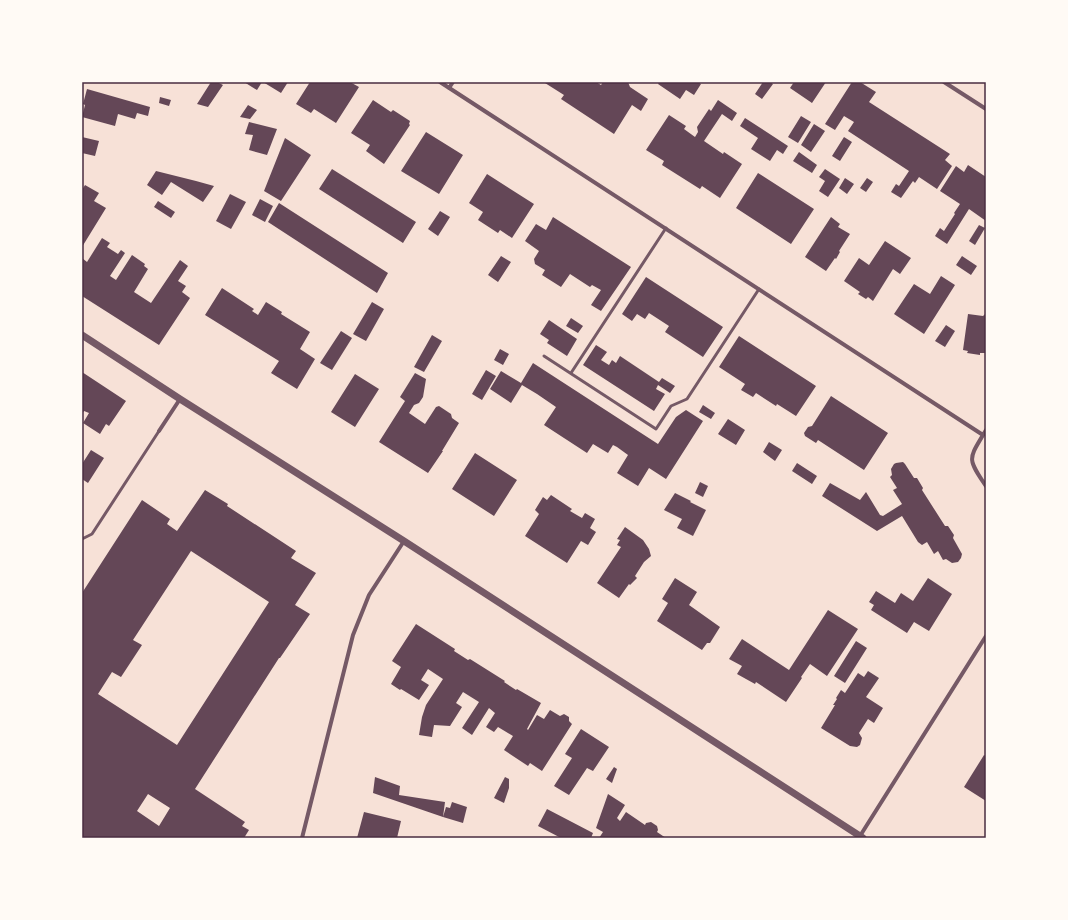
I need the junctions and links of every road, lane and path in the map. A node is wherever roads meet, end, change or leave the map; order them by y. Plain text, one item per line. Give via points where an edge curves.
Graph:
1 (440, 82) edge
2 (453, 82) edge
3 (944, 82) edge
4 (450, 88) junction
5 (986, 109) edge
6 (666, 228) junction
7 (759, 289) junction
8 (82, 335) edge
9 (544, 356) dead end
10 (571, 373) junction
11 (180, 399) junction
12 (986, 430) edge
13 (159, 431) joint
14 (983, 435) junction
15 (986, 486) edge
16 (82, 538) edge
17 (404, 540) junction
18 (986, 636) edge
19 (861, 837) edge
20 (302, 838) edge

1 - 4 street
2 - 4 street
3 - 5 street
4 - 6 street
6 - 7 street
6 - 10 lane
7 - 10 lane via 688,399 671,406 656,429
7 - 14 street
8 - 11 street
9 - 10 lane
11 - 13 street
11 - 17 street
12 - 14 street
13 - 16 lane via 92,534
14 - 15 street via 973,453 972,461
17 - 19 street
17 - 20 street via 369,595 353,635
18 - 19 street

